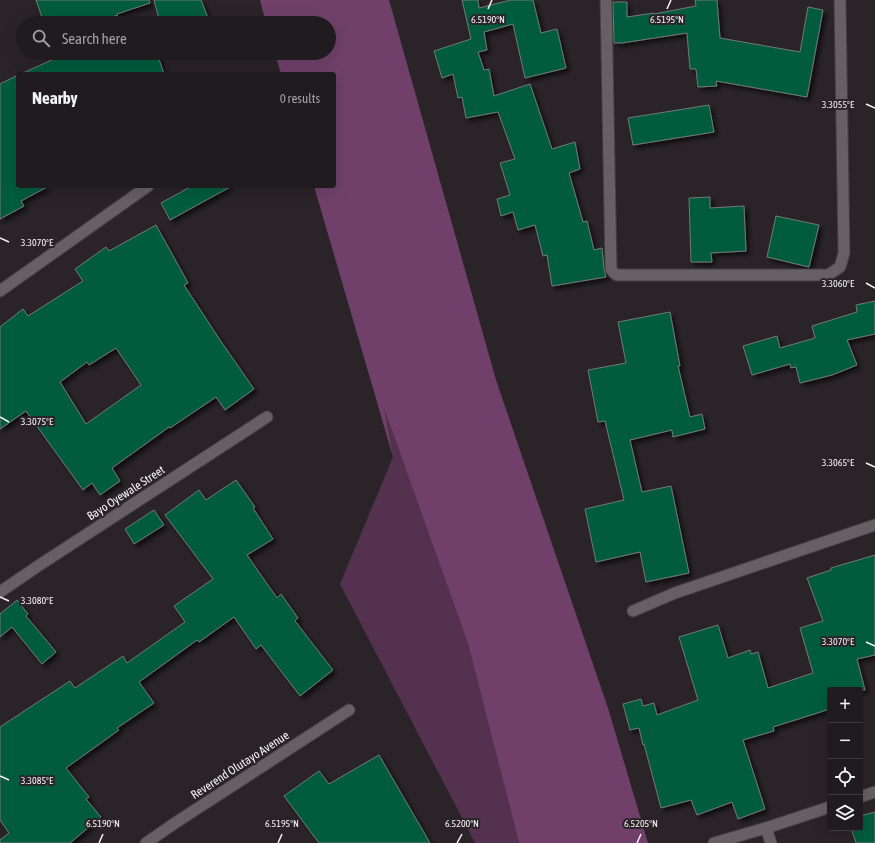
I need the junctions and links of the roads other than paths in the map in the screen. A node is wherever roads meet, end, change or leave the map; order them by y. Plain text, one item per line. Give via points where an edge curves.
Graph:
1 (606, 0) edge
2 (840, 0) edge
3 (145, 188) edge
4 (0, 291) edge
5 (266, 416) dead end
6 (875, 525) edge
7 (0, 592) edge
8 (633, 611) dead end
9 (348, 710) dead end
10 (875, 792) edge
11 (863, 796) edge
12 (827, 808) edge
13 (766, 828) junction
14 (146, 843) edge
15 (714, 843) edge
16 (771, 843) edge

1 - 2 street via 611,269 614,273 828,275 840,267 844,254
3 - 4 street
5 - 7 street, Bayo Oyewale Street
6 - 8 street via 675,593
9 - 14 street, Reverend Olutayo Avenue
10 - 11 street
12 - 13 street
13 - 15 street
13 - 16 street

